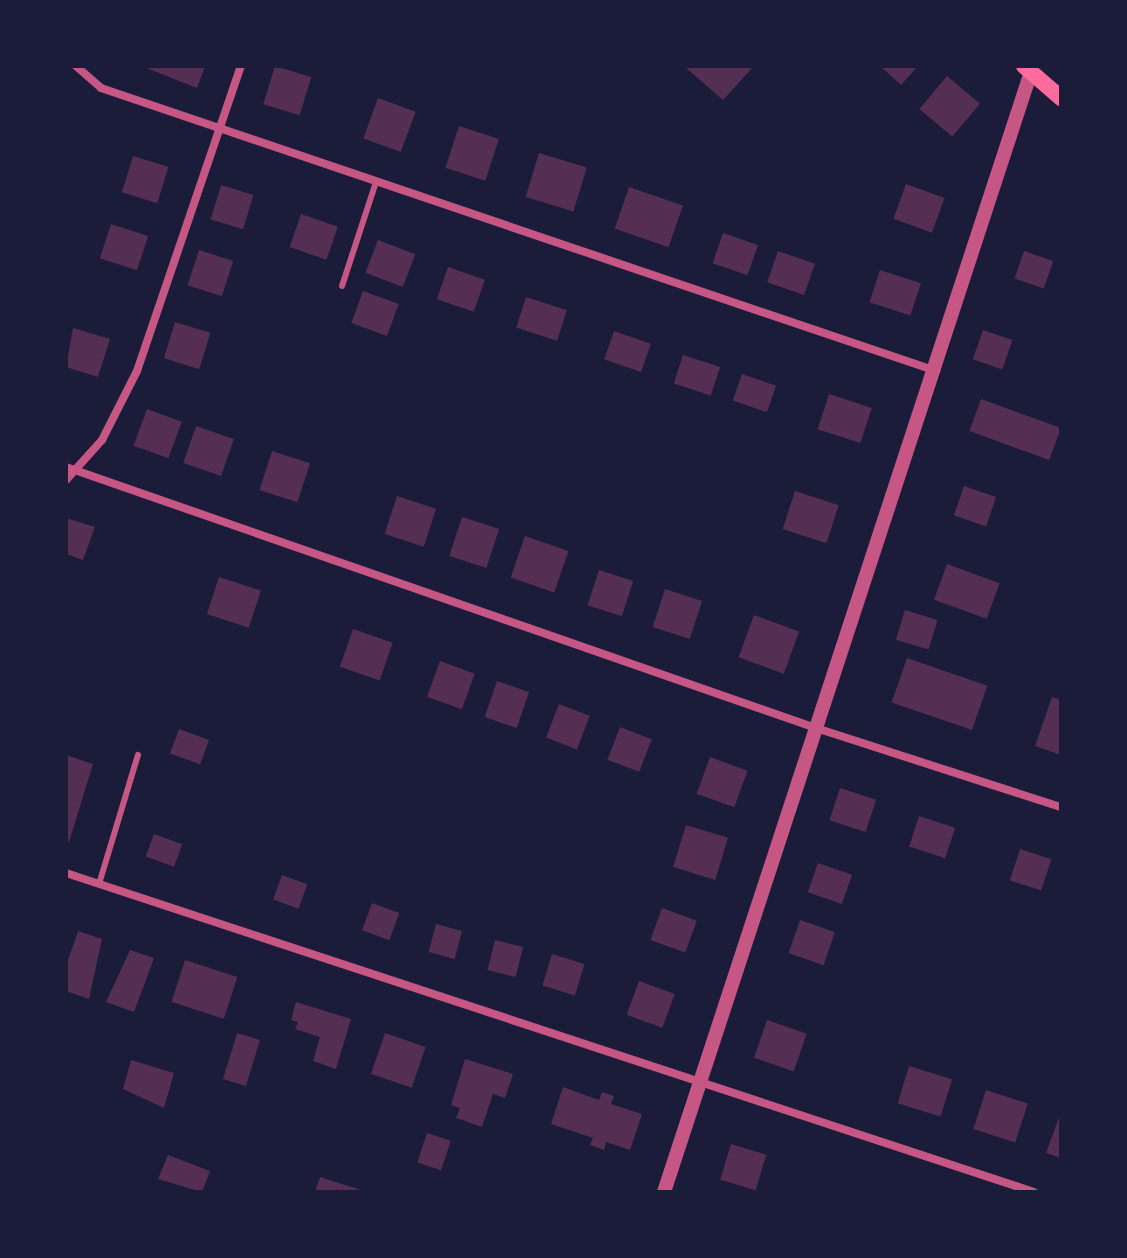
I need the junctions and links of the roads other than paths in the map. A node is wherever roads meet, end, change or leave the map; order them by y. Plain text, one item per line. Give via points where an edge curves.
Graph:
1 (76, 66) edge
2 (241, 66) edge
3 (1028, 69) edge
4 (1061, 98) edge
5 (219, 130) junction
6 (376, 182) junction
7 (342, 286) dead end
8 (937, 372) junction
9 (68, 473) edge
10 (816, 728) junction
11 (138, 755) dead end
12 (1061, 807) edge
13 (66, 873) edge
14 (99, 884) junction
15 (699, 1080) junction
16 (664, 1192) edge
17 (1034, 1192) edge

1 - 5 street via 101,88
2 - 5 street
3 - 4 main road
3 - 8 street
5 - 6 street
5 - 9 street via 137,371 102,440
6 - 7 lane
6 - 8 street
8 - 10 street
9 - 10 street
10 - 12 street
10 - 15 street
11 - 14 lane
13 - 14 street
14 - 15 street
15 - 16 street
15 - 17 street

